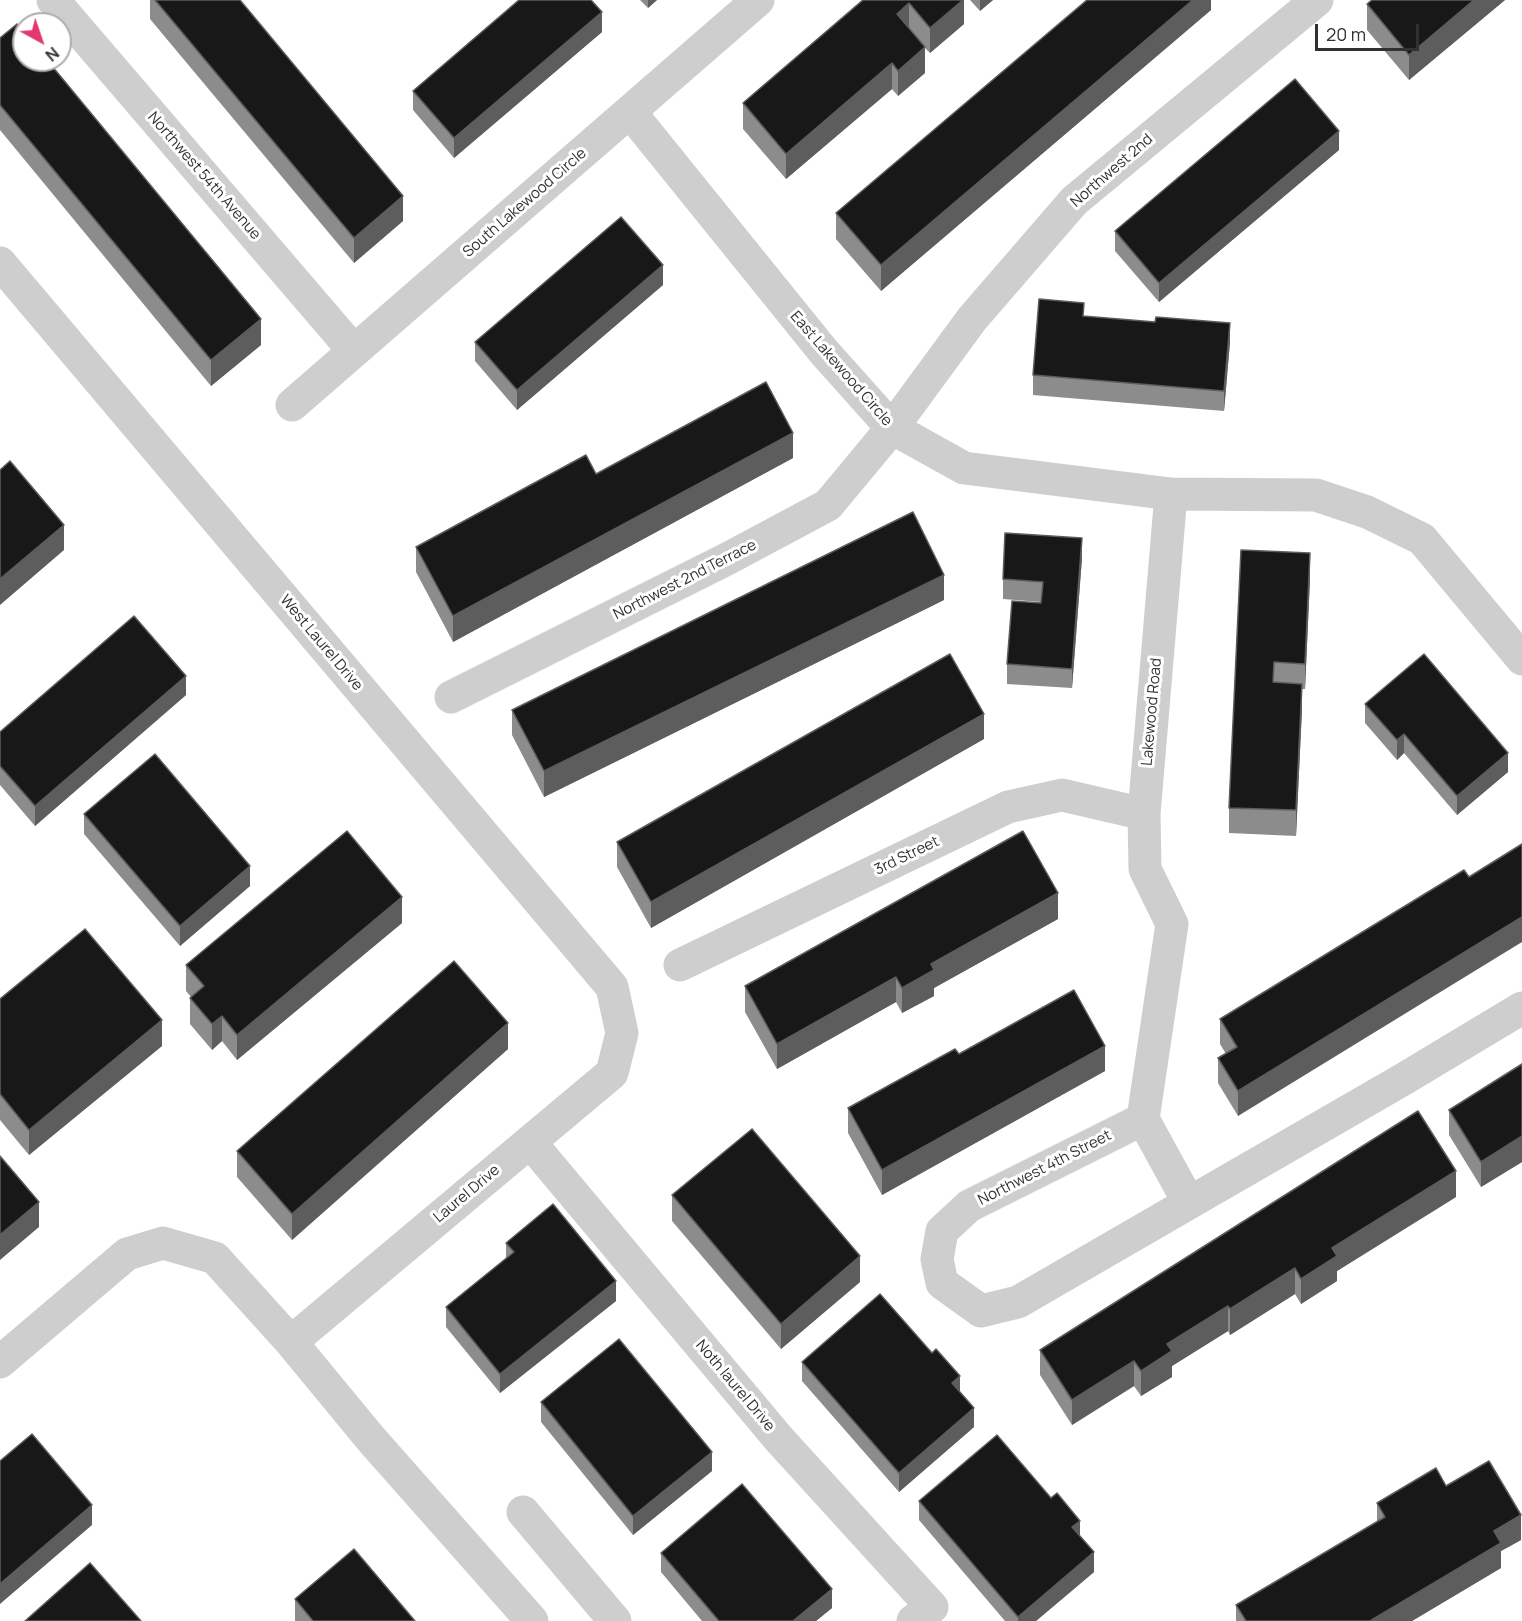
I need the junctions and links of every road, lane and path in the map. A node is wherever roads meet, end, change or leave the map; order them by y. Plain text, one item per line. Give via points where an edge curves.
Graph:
1 (53, 0) edge
2 (758, 0) edge
3 (1317, 0) edge
4 (630, 112) junction
5 (0, 263) edge
6 (354, 351) junction
7 (292, 405) dead end
8 (892, 428) junction
9 (1171, 494) junction
10 (1522, 659) edge
11 (451, 697) dead end
12 (1144, 814) junction
13 (680, 964) dead end
14 (1522, 1008) edge
15 (622, 1033) joint
16 (1143, 1119) junction
17 (530, 1142) junction
18 (1189, 1203) junction
19 (291, 1342) junction
20 (0, 1362) edge
21 (523, 1512) dead end
22 (532, 1621) edge
23 (615, 1621) edge
24 (913, 1621) edge

1 - 6 street, Northwest 54th Avenue
2 - 4 street, South Lakewood Circle
3 - 8 street, Northwest 2nd via 1074,201 972,319
4 - 6 street, South Lakewood Circle
4 - 8 street, East Lakewood Circle via 824,352
5 - 15 street, West Laurel Drive via 612,987
6 - 7 street, South Lakewood Circle
8 - 9 street, East Lakewood Circle via 964,468
8 - 11 street, Northwest 2nd Terrace via 828,506
9 - 10 street, East Lakewood Circle via 1316,495 1366,512 1422,539
9 - 12 street, Lakewood Road
12 - 13 street, 3rd Street via 1062,795 1008,807
12 - 16 street, Lakewood Road via 1145,868 1172,924
14 - 18 street, Northwest 4th Street
15 - 17 street, Laurel Drive via 612,1073
16 - 18 street
16 - 18 street, Northwest 4th Street via 969,1206 942,1231 936,1259 942,1283 981,1311 1018,1302
17 - 19 street, Laurel Drive
17 - 24 street, Noth laurel Drive via 779,1439 932,1607
19 - 20 street via 215,1258 163,1243 127,1254
19 - 22 street
21 - 23 street

